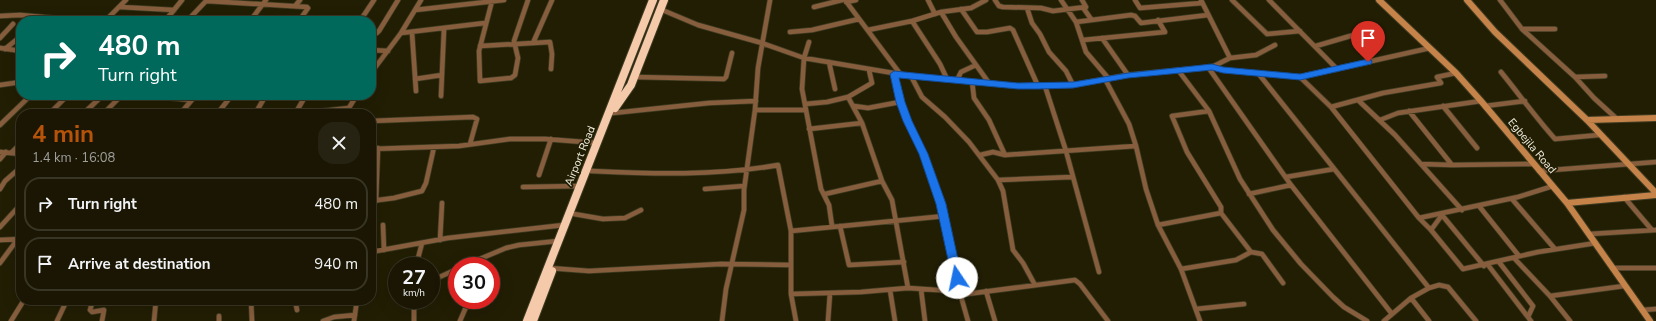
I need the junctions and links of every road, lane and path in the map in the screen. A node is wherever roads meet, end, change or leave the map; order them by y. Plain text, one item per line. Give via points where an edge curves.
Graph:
1 (126, 0) edge
2 (182, 0) edge
3 (207, 0) edge
4 (266, 0) edge
5 (300, 0) edge
6 (374, 0) edge
7 (398, 0) edge
8 (421, 0) edge
9 (504, 0) edge
10 (528, 0) edge
11 (552, 0) edge
12 (649, 0) edge
13 (653, 0) edge
14 (658, 0) edge
15 (664, 0) edge
16 (770, 0) edge
17 (856, 0) edge
18 (928, 0) edge
19 (986, 0) edge
20 (995, 0) edge
21 (1061, 0) edge
22 (1082, 0) edge
23 (1135, 0) edge
24 (1232, 0) edge
25 (1269, 0) edge
26 (1379, 0) edge
27 (1467, 0) edge
28 (1500, 0) edge
29 (492, 1) junction
30 (844, 1) edge
31 (1201, 1) edge
32 (263, 5) junction
33 (296, 6) junction
34 (120, 7) junction
35 (814, 7) dead end
36 (1086, 7) junction
37 (1027, 8) junction
38 (660, 9) junction
39 (961, 9) junction
40 (174, 10) junction
41 (414, 10) junction
42 (1068, 10) junction
43 (941, 12) junction
44 (935, 14) junction
45 (1208, 15) junction
46 (0, 16) edge
47 (31, 16) edge
48 (110, 16) edge
49 (169, 16) edge
50 (192, 16) edge
51 (254, 16) edge
52 (302, 16) edge
53 (363, 16) edge
54 (859, 19) junction
55 (1091, 19) junction
56 (1158, 20) junction
57 (912, 21) junction
58 (1076, 22) junction
59 (485, 23) junction
60 (13, 24) dead end
61 (444, 29) junction
62 (1555, 29) dead end
63 (868, 30) junction
64 (1300, 30) junction
65 (1522, 30) junction
66 (376, 32) edge
67 (790, 32) dead end
68 (1364, 32) dead end
69 (401, 33) junction
70 (412, 33) junction
71 (0, 38) edge
72 (1102, 38) junction
73 (16, 39) edge
74 (1083, 40) junction
75 (534, 42) junction
76 (809, 42) dead end
77 (762, 43) junction
78 (514, 44) junction
79 (1275, 45) dead end
80 (480, 46) junction
81 (1316, 46) junction
82 (2, 48) edge
83 (1430, 48) junction
84 (16, 50) edge
85 (376, 50) edge
86 (388, 51) junction
87 (732, 54) dead end
88 (804, 58) junction
89 (1230, 58) junction
90 (829, 62) junction
91 (976, 65) junction
92 (376, 67) edge
93 (1210, 67) junction
94 (551, 69) dead end
95 (1337, 69) junction
96 (869, 70) junction
97 (1178, 70) junction
98 (1501, 72) dead end
99 (1258, 73) junction
100 (1456, 73) junction
101 (894, 74) junction
102 (442, 75) junction
103 (901, 75) junction
104 (1128, 75) junction
105 (911, 76) junction
106 (1605, 76) dead end
107 (634, 77) junction
108 (1300, 77) junction
109 (1574, 77) junction
110 (415, 79) junction
111 (947, 79) junction
112 (1107, 79) junction
113 (957, 80) junction
114 (972, 81) junction
115 (16, 83) edge
116 (989, 83) junction
117 (0, 85) edge
118 (1073, 85) junction
119 (1038, 86) junction
120 (1045, 86) junction
121 (835, 89) dead end
122 (416, 91) dead end
123 (442, 96) dead end
124 (848, 97) junction
125 (26, 100) edge
126 (63, 100) edge
127 (98, 100) edge
128 (117, 100) edge
129 (191, 100) edge
130 (228, 100) edge
131 (263, 100) edge
132 (303, 100) edge
133 (355, 100) edge
134 (1358, 100) junction
135 (1525, 101) junction
136 (756, 102) junction
137 (900, 102) junction
138 (1483, 104) junction
139 (854, 106) junction
140 (1443, 106) junction
141 (805, 107) junction
142 (1331, 107) junction
143 (349, 108) joint
144 (17, 109) edge
145 (54, 109) edge
146 (89, 109) edge
147 (108, 109) edge
148 (184, 109) edge
149 (221, 109) edge
150 (258, 109) edge
151 (298, 109) edge
152 (340, 109) edge
153 (16, 110) edge
154 (613, 110) junction
155 (755, 110) junction
156 (1209, 111) junction
157 (1409, 111) junction
158 (0, 117) edge
159 (1656, 118) edge
160 (7, 119) junction
161 (1617, 119) junction
162 (1380, 120) junction
163 (1587, 120) junction
164 (376, 122) edge
165 (862, 123) junction
166 (0, 125) edge
167 (809, 129) junction
168 (1599, 135) junction
169 (551, 139) junction
170 (597, 143) junction
171 (470, 144) junction
172 (1136, 146) junction
173 (16, 148) edge
174 (378, 148) joint
175 (434, 148) junction
176 (1477, 148) dead end
177 (1066, 151) junction
178 (0, 152) edge
179 (9, 153) junction
180 (16, 154) edge
181 (980, 155) junction
182 (1004, 155) junction
183 (0, 158) edge
184 (1656, 162) edge
185 (1421, 164) junction
186 (1533, 164) junction
187 (1628, 164) junction
188 (1452, 165) junction
189 (747, 168) junction
190 (376, 169) edge
191 (1334, 169) junction
192 (591, 171) junction
193 (1539, 171) junction
194 (16, 172) edge
195 (539, 175) dead end
196 (1072, 177) junction
197 (1286, 177) junction
198 (998, 180) junction
199 (882, 181) junction
200 (1291, 185) junction
201 (580, 186) junction
202 (744, 186) junction
203 (1553, 186) junction
204 (523, 187) dead end
205 (0, 189) edge
206 (705, 189) dead end
207 (825, 194) junction
208 (1249, 194) junction
209 (1656, 194) edge
210 (1624, 198) junction
211 (1512, 199) junction
212 (376, 201) edge
213 (442, 203) dead end
214 (1567, 203) junction
215 (1479, 206) junction
216 (16, 209) edge
217 (641, 210) dead end
218 (1462, 210) junction
219 (1221, 213) junction
220 (574, 214) junction
221 (1442, 215) junction
222 (945, 216) junction
223 (1419, 218) junction
224 (896, 220) junction
225 (383, 225) dead end
226 (1158, 225) junction
227 (564, 226) junction
228 (832, 226) junction
229 (840, 226) junction
230 (0, 227) edge
231 (790, 230) junction
232 (1431, 230) junction
233 (1654, 230) edge
234 (1589, 234) junction
235 (0, 240) edge
236 (16, 240) edge
237 (440, 240) junction
238 (558, 241) junction
239 (422, 243) junction
240 (1596, 243) junction
241 (16, 244) edge
242 (1555, 249) junction
243 (384, 250) junction
244 (376, 251) edge
245 (1251, 252) junction
246 (418, 257) edge
247 (489, 257) edge
248 (1516, 257) junction
249 (904, 262) junction
250 (1499, 262) junction
251 (0, 263) edge
252 (732, 264) junction
253 (791, 265) junction
254 (1486, 266) junction
255 (550, 268) junction
256 (1612, 268) junction
257 (1656, 268) edge
258 (1181, 269) junction
259 (1099, 272) dead end
260 (1283, 283) dead end
261 (1034, 285) junction
262 (1624, 286) junction
263 (908, 288) junction
264 (1429, 288) junction
265 (921, 289) junction
266 (890, 290) junction
267 (986, 291) junction
268 (830, 293) junction
269 (960, 293) junction
270 (791, 294) junction
271 (1550, 296) junction
272 (1411, 298) junction
273 (1244, 304) dead end
274 (21, 305) edge
275 (65, 305) edge
276 (92, 305) edge
277 (156, 305) edge
278 (251, 305) edge
279 (296, 305) edge
280 (356, 305) edge
281 (414, 309) edge
282 (465, 309) edge
283 (1196, 309) junction
284 (1656, 309) edge
285 (297, 310) dead end
286 (1642, 310) junction
287 (1392, 314) junction
288 (354, 318) edge
289 (1529, 319) edge
290 (11, 321) edge
291 (57, 321) edge
292 (102, 321) edge
293 (154, 321) edge
294 (252, 321) edge
295 (323, 321) edge
296 (414, 321) edge
297 (460, 321) edge
298 (527, 321) edge
299 (533, 321) edge
300 (722, 321) edge
301 (796, 321) edge
302 (828, 321) edge
303 (895, 321) edge
304 (925, 321) edge
305 (968, 321) edge
306 (995, 321) edge
307 (1108, 321) edge
308 (1200, 321) edge
309 (1367, 321) edge
310 (1384, 321) edge
311 (1429, 321) edge
312 (1476, 321) edge
313 (1570, 321) edge
314 (1650, 321) edge

1 - 34 street
2 - 40 street
3 - 32 street
3 - 50 street
4 - 32 street
5 - 33 street
6 - 53 street
7 - 66 street via 379,31
8 - 41 street
9 - 29 street
10 - 78 street
11 - 75 street
12 - 154 highway via 610,95
13 - 154 highway, Airport Road
14 - 154 highway, Airport Road
15 - 38 highway
16 - 77 street
17 - 30 street
18 - 44 street
19 - 39 street via 976,7
20 - 37 street via 998,6
21 - 42 street
22 - 36 street
23 - 31 street via 1140,8
24 - 64 street via 1266,34
25 - 64 street
26 - 83 street, Egbejila Road
27 - 163 street via 1494,32
28 - 65 street
29 - 41 street
29 - 59 street
30 - 35 street
30 - 54 street
31 - 45 street
32 - 33 street
32 - 51 street
33 - 52 street via 308,8
34 - 40 street
34 - 48 street
36 - 42 street
36 - 55 street via 1084,9
37 - 42 street
37 - 118 street via 1032,23 1049,52 1066,71
38 - 77 street via 698,25
38 - 107 highway
39 - 43 street
39 - 119 street via 977,32 1010,28 1014,30
40 - 49 street
41 - 69 street
42 - 58 street
43 - 44 street
43 - 91 street
44 - 57 street
45 - 56 street
45 - 89 street
46 - 47 street
54 - 63 street
54 - 67 street via 812,30
55 - 56 street via 1131,15 1140,23
55 - 58 street
56 - 72 street via 1165,32
57 - 63 street
57 - 111 street
58 - 74 street
59 - 61 street
59 - 80 street
60 - 71 street
61 - 70 street
61 - 102 street
62 - 65 street
63 - 103 street
64 - 81 street
65 - 109 street
68 - 81 street
69 - 70 street
69 - 86 street
70 - 110 street
72 - 74 street
72 - 104 street
73 - 82 street
74 - 112 street via 1086,52
75 - 78 street
75 - 94 street via 551,43
76 - 88 street
77 - 88 street
77 - 136 street
78 - 80 street
78 - 80 street via 518,58 515,75 511,78 480,81
79 - 89 street via 1256,55
81 - 95 street
82 - 84 street
83 - 95 street
83 - 100 street, Egbejila Road
85 - 86 street
86 - 92 street
87 - 107 street via 726,78 721,80
88 - 90 street
88 - 141 street via 802,89
89 - 93 street
90 - 96 street
90 - 121 street
91 - 113 street via 961,72
91 - 116 street
93 - 97 street
93 - 99 street
93 - 197 street
95 - 108 street
96 - 101 street
96 - 124 street via 872,82
97 - 104 street
97 - 156 street
98 - 135 street
99 - 108 street
99 - 191 street
100 - 134 street via 1437,77 1441,83
100 - 138 street, Egbejila Road
101 - 103 street
101 - 137 street
102 - 110 street
102 - 123 street
103 - 105 street
104 - 112 street
105 - 111 street
105 - 181 street via 922,97 945,117
106 - 109 street
107 - 154 highway
108 - 142 street
109 - 161 street
110 - 122 street
111 - 113 street
112 - 118 street
112 - 172 street via 1129,124
113 - 114 street
114 - 116 street
114 - 182 street via 972,94 989,120
115 - 117 street
116 - 119 street
118 - 120 street
119 - 120 street
120 - 177 street
124 - 139 street
124 - 141 street
125 - 144 street
126 - 145 street
127 - 146 street
128 - 147 street
129 - 148 street
130 - 149 street
131 - 150 street
132 - 151 street
133 - 143 street
134 - 142 street
134 - 162 street
135 - 138 street
135 - 168 street via 1535,117 1555,139
136 - 154 street
136 - 155 street
137 - 139 street via 868,108
137 - 222 street via 924,154
138 - 140 street
138 - 186 street, Egbejila Road
139 - 165 street
140 - 157 street
140 - 176 street
141 - 155 street
141 - 167 street
142 - 223 street
143 - 152 street
153 - 160 street
154 - 170 highway, Airport Road
154 - 192 highway, Airport Road
155 - 189 street
156 - 208 street
156 - 219 street via 1172,116 1183,144 1220,207
157 - 162 street
157 - 188 street
158 - 160 street
159 - 161 street
160 - 166 street
161 - 163 street
162 - 185 street
163 - 168 street
164 - 171 street via 473,117 477,119
165 - 167 street
165 - 199 street
167 - 207 street via 821,189
168 - 187 street
169 - 170 street
169 - 171 street via 525,138
169 - 195 street
170 - 201 highway, Airport Road
171 - 175 street
172 - 177 street
172 - 226 street
173 - 179 street
174 - 175 street
174 - 190 street
175 - 212 street via 422,191
177 - 182 street
177 - 196 street
178 - 179 street
179 - 180 street
179 - 183 street
181 - 182 street via 993,152
181 - 198 street
184 - 187 street
185 - 188 street
185 - 218 street
186 - 188 street
186 - 193 street, Egbejila Road
187 - 193 street
187 - 209 street
189 - 192 street via 698,172
189 - 202 street
189 - 231 street via 779,166
191 - 197 street
191 - 264 street
192 - 220 highway, Airport Road
193 - 203 street, Egbejila Road
194 - 205 street
196 - 198 street
196 - 259 street
197 - 200 street
198 - 261 street via 1003,191 1013,250
199 - 207 street
199 - 224 street via 892,200
200 - 208 street
200 - 287 street
201 - 204 street
201 - 227 highway, Airport Road
202 - 206 street
202 - 252 street via 744,210
203 - 211 street via 1541,192
203 - 214 street, Egbejila Road
207 - 228 street
208 - 309 street via 1273,230 1301,264 1332,297
209 - 210 street
210 - 214 street
210 - 233 street
211 - 215 street
211 - 242 street
213 - 237 street
214 - 234 street, Egbejila Road
215 - 218 street
215 - 248 street
216 - 230 street
217 - 220 street via 625,218 612,219
218 - 221 street
219 - 226 street
219 - 245 street
220 - 255 highway, Airport Road
221 - 223 street
221 - 232 street
221 - 254 street
222 - 224 street
222 - 269 street
223 - 232 street
224 - 229 street
224 - 249 street
225 - 243 street
226 - 258 street
227 - 237 street via 518,228
227 - 238 highway, Airport Road
228 - 229 street
228 - 231 street
229 - 249 street via 849,265
231 - 253 street
232 - 254 street via 1463,269
233 - 234 street
234 - 240 street, Egbejila Road
235 - 236 street
237 - 239 street
238 - 247 street via 506,248
238 - 255 highway, Airport Road
239 - 243 street
239 - 246 street
240 - 242 street
240 - 256 street, Egbejila Road
241 - 251 street
242 - 248 street
243 - 244 street
245 - 258 street via 1236,260
245 - 260 street via 1262,254
248 - 250 street
248 - 271 street
249 - 263 street
250 - 254 street
250 - 289 street via 1531,303
252 - 253 street
252 - 255 street via 589,271
252 - 300 street
253 - 270 street
254 - 289 street
255 - 298 highway, Airport Road
255 - 299 highway, Airport Road
256 - 257 street
256 - 262 street, Egbejila Road
258 - 283 street
261 - 267 street
261 - 307 street via 1077,281
262 - 271 street
262 - 286 street, Egbejila Road
263 - 265 street
263 - 266 street
264 - 272 street
264 - 312 street via 1448,288
265 - 269 street
265 - 304 street
266 - 268 street
266 - 303 street
267 - 269 street
267 - 306 street
268 - 270 street
268 - 302 street
269 - 305 street
270 - 301 street
271 - 313 street
272 - 287 street
272 - 311 street
273 - 283 street
274 - 290 street
275 - 291 street
276 - 292 street via 92,312 104,310
277 - 293 street
278 - 294 street
279 - 285 street
280 - 288 street
281 - 296 street
282 - 297 street
283 - 308 street
284 - 286 street
286 - 314 street, Egbejila Road
287 - 310 street
288 - 295 street via 334,317

